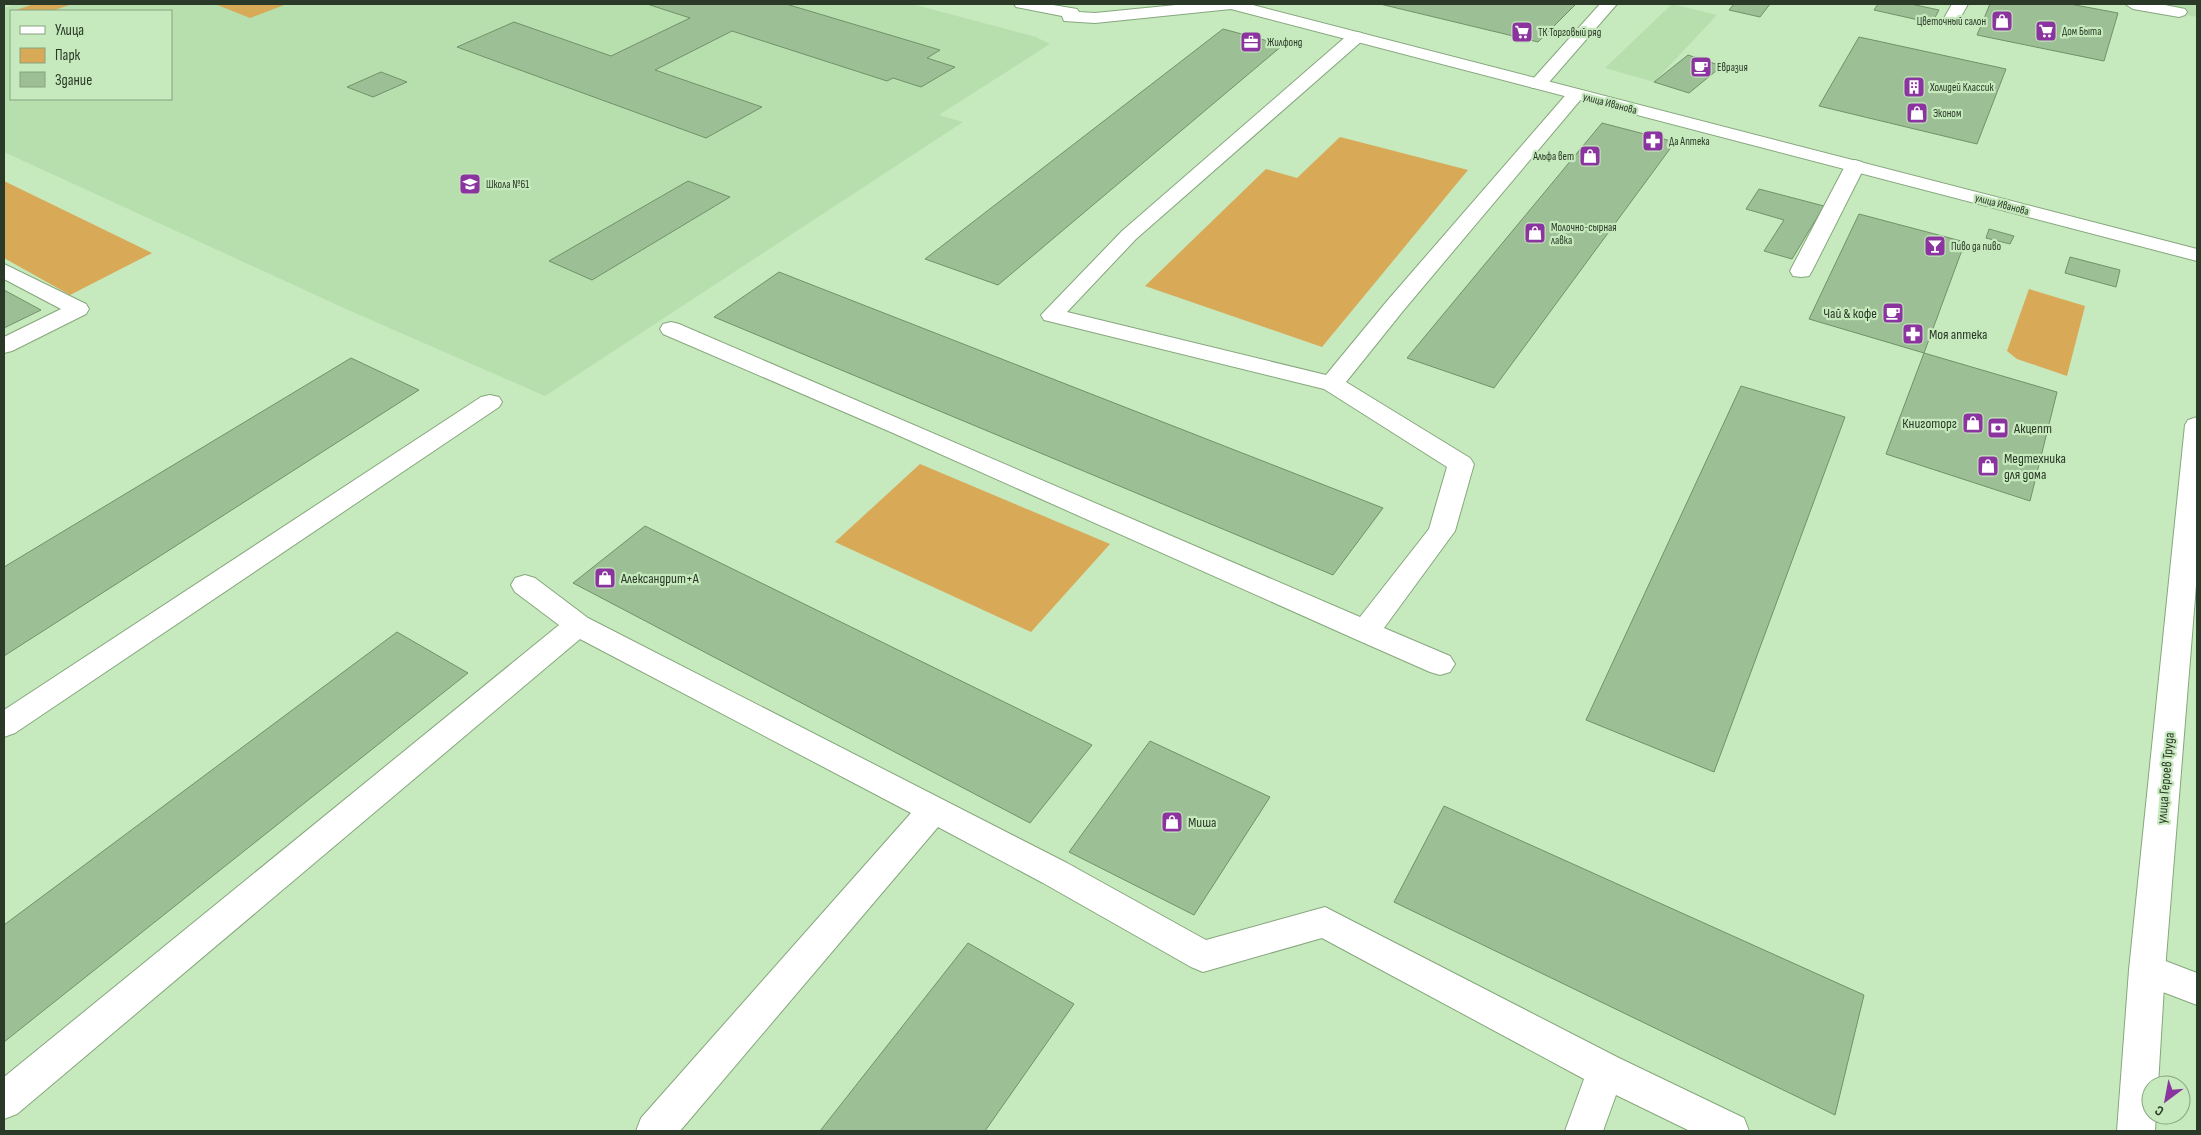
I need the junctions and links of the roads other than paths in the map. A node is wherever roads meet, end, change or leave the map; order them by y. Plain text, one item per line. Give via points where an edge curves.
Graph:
1 (1022, 4) edge
2 (1231, 4) edge
3 (1609, 4) edge
4 (1960, 4) edge
5 (2133, 4) edge
6 (2197, 16) edge
7 (1950, 20) dead end
8 (1356, 37) junction
9 (1538, 84) junction
10 (1576, 94) junction
11 (1855, 166) junction
12 (2197, 255) edge
13 (4, 270) edge
14 (1801, 271) dead end
15 (671, 330) dead end
16 (4, 346) edge
17 (1332, 384) junction
18 (490, 402) dead end
19 (2197, 425) edge
20 (525, 584) dead end
21 (578, 625) junction
22 (1366, 632) junction
23 (1440, 664) dead end
24 (4, 725) edge
25 (934, 810) junction
26 (2148, 970) junction
27 (2197, 989) edge
28 (1606, 1071) junction
29 (4, 1101) edge
30 (655, 1131) edge
31 (1584, 1131) edge
32 (1730, 1131) edge
33 (2136, 1131) edge

1 - 2 street, улица Иванова via 1071,13 1070,16 1095,18
2 - 8 street, улица Иванова
3 - 9 street
4 - 7 street
5 - 6 street via 2176,16
8 - 9 street, улица Иванова
8 - 17 street via 1129,236 1052,315
9 - 10 street, улица Иванова
10 - 11 street, улица Иванова
10 - 17 street
11 - 12 street, улица Иванова
11 - 14 street
13 - 16 street via 78,309
15 - 22 street
17 - 22 street via 1461,464 1442,531
18 - 24 street
19 - 26 street, улица Героев Труда
20 - 21 street
21 - 25 street
21 - 29 street
22 - 23 street
25 - 28 street via 1203,956 1325,922
25 - 30 street
26 - 27 street
26 - 33 street, улица Героев Труда
28 - 31 street
28 - 32 street

